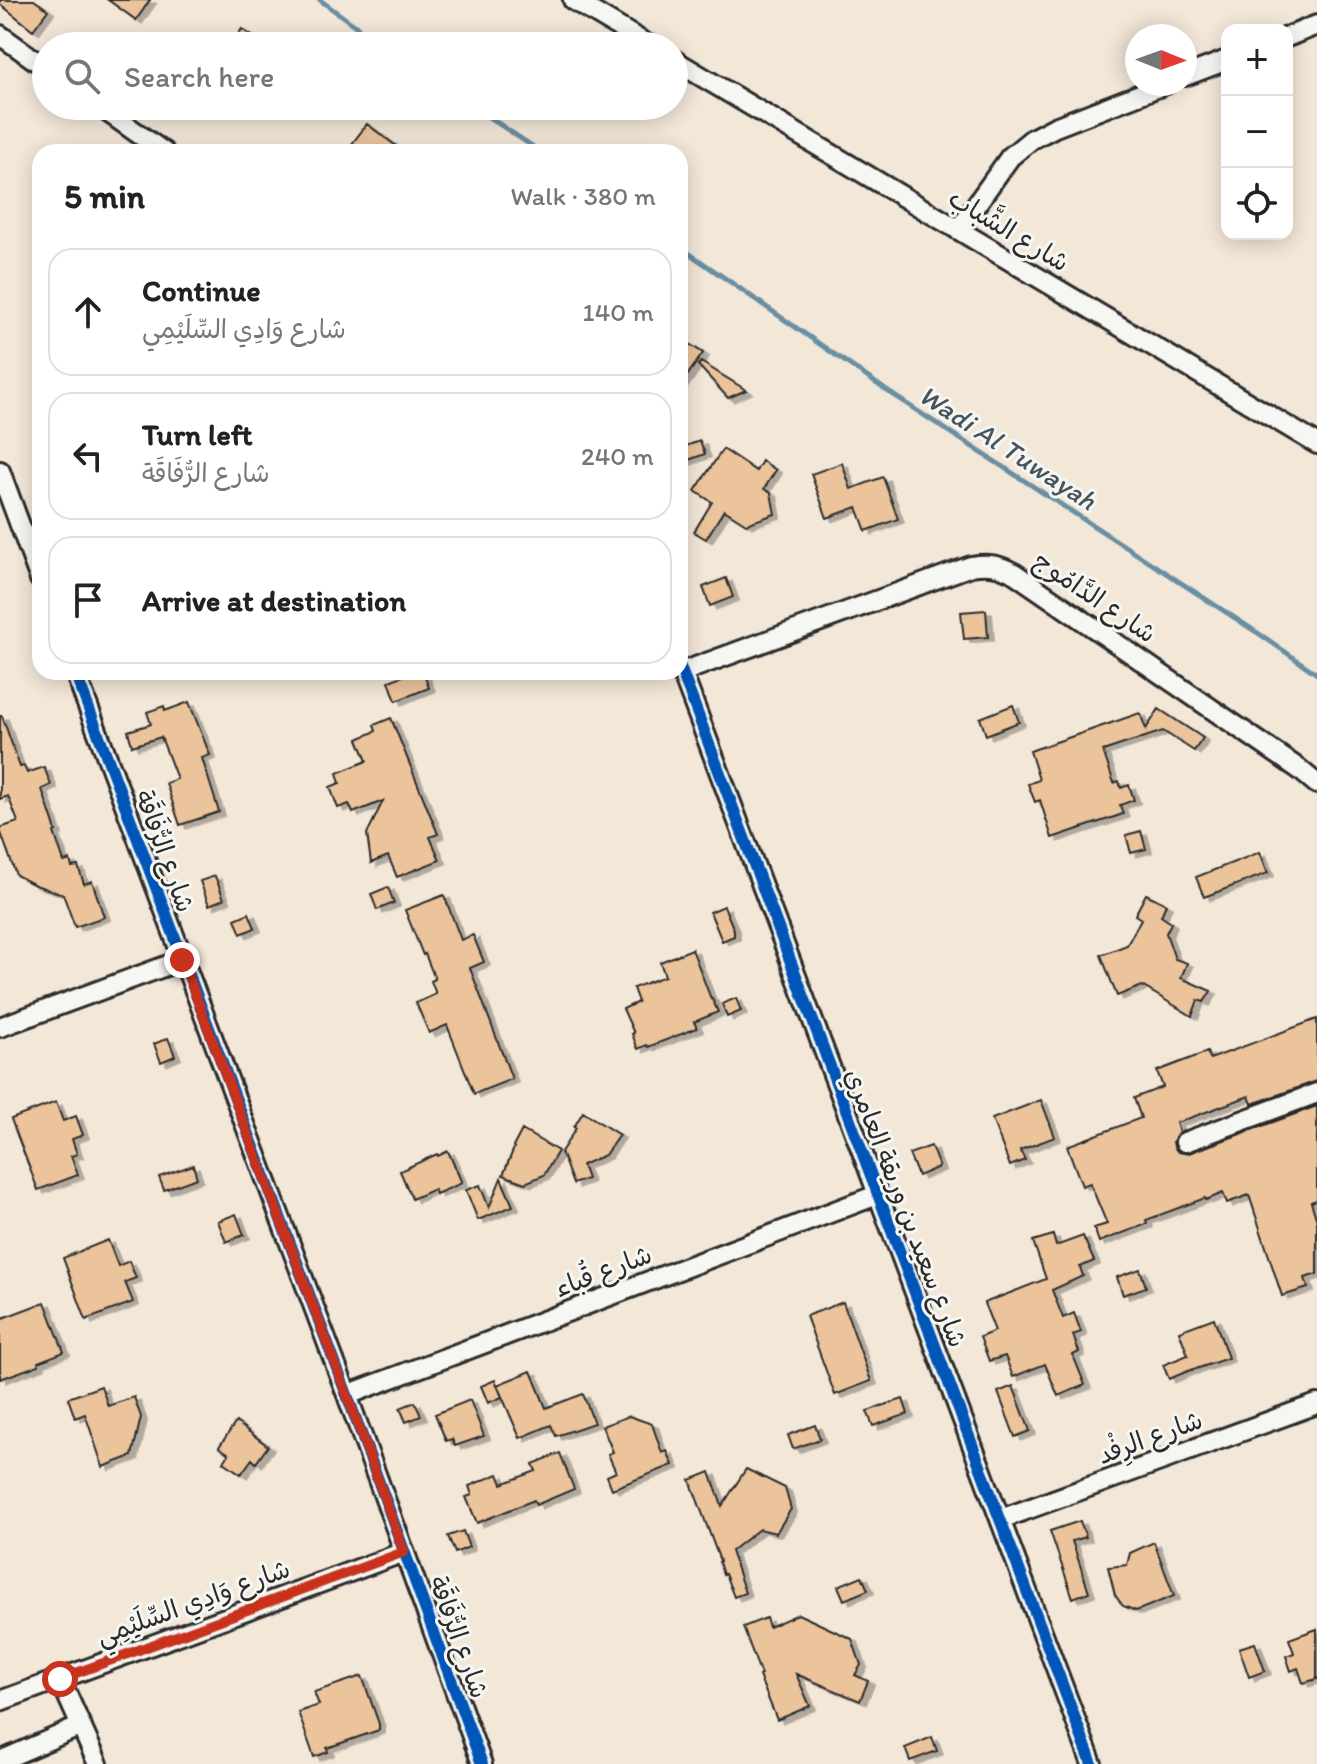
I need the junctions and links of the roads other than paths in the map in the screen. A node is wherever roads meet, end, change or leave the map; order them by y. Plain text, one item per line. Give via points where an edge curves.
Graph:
1 (573, 0) edge
2 (1317, 25) edge
3 (627, 32) edge
4 (0, 35) edge
5 (1293, 35) edge
6 (32, 58) edge
7 (1221, 62) edge
8 (688, 68) edge
9 (1197, 71) edge
10 (1135, 96) edge
11 (119, 120) edge
12 (153, 144) edge
13 (958, 230) junction
14 (1317, 444) edge
15 (0, 471) edge
16 (32, 557) edge
17 (688, 667) edge
18 (78, 680) edge
19 (685, 680) edge
20 (1317, 784) edge
21 (182, 960) junction
22 (0, 1027) edge
23 (1317, 1093) edge
24 (1185, 1142) dead end
25 (877, 1195) junction
26 (347, 1395) junction
27 (1317, 1404) edge
28 (1001, 1519) junction
29 (404, 1552) junction
30 (60, 1679) junction
31 (0, 1701) edge
32 (81, 1726) junction
33 (0, 1761) edge
34 (98, 1764) edge
35 (482, 1764) edge
36 (1092, 1764) edge

1 - 3 street
2 - 5 street
4 - 6 street
7 - 9 street
8 - 13 street, شارع الشَّباب
10 - 13 street via 1055,127 1022,146
11 - 12 street
13 - 14 street, شارع الشَّباب
15 - 16 street
17 - 20 street, شارع الدَّامُوج via 971,566 1001,566
18 - 21 street, شارع الرُّفَاقَة
19 - 25 street, شارع سعيد بن وريقة العامري
21 - 22 street
21 - 26 street, شارع الرُّفَاقَة
23 - 24 street
25 - 26 street, شارع قُباء
25 - 28 street, شارع سعيد بن وريقة العامري
26 - 29 street, شارع الرُّفَاقَة
27 - 28 street, شارع الرِفْد
28 - 36 street, شارع سعيد بن وريقة العامري
29 - 30 street, شارع وَادِي السِّلَيْمِي
29 - 35 street, شارع الرُّفَاقَة
30 - 31 street, شارع وَادِي السِّلَيْمِي
30 - 32 street
32 - 33 street
32 - 34 street

